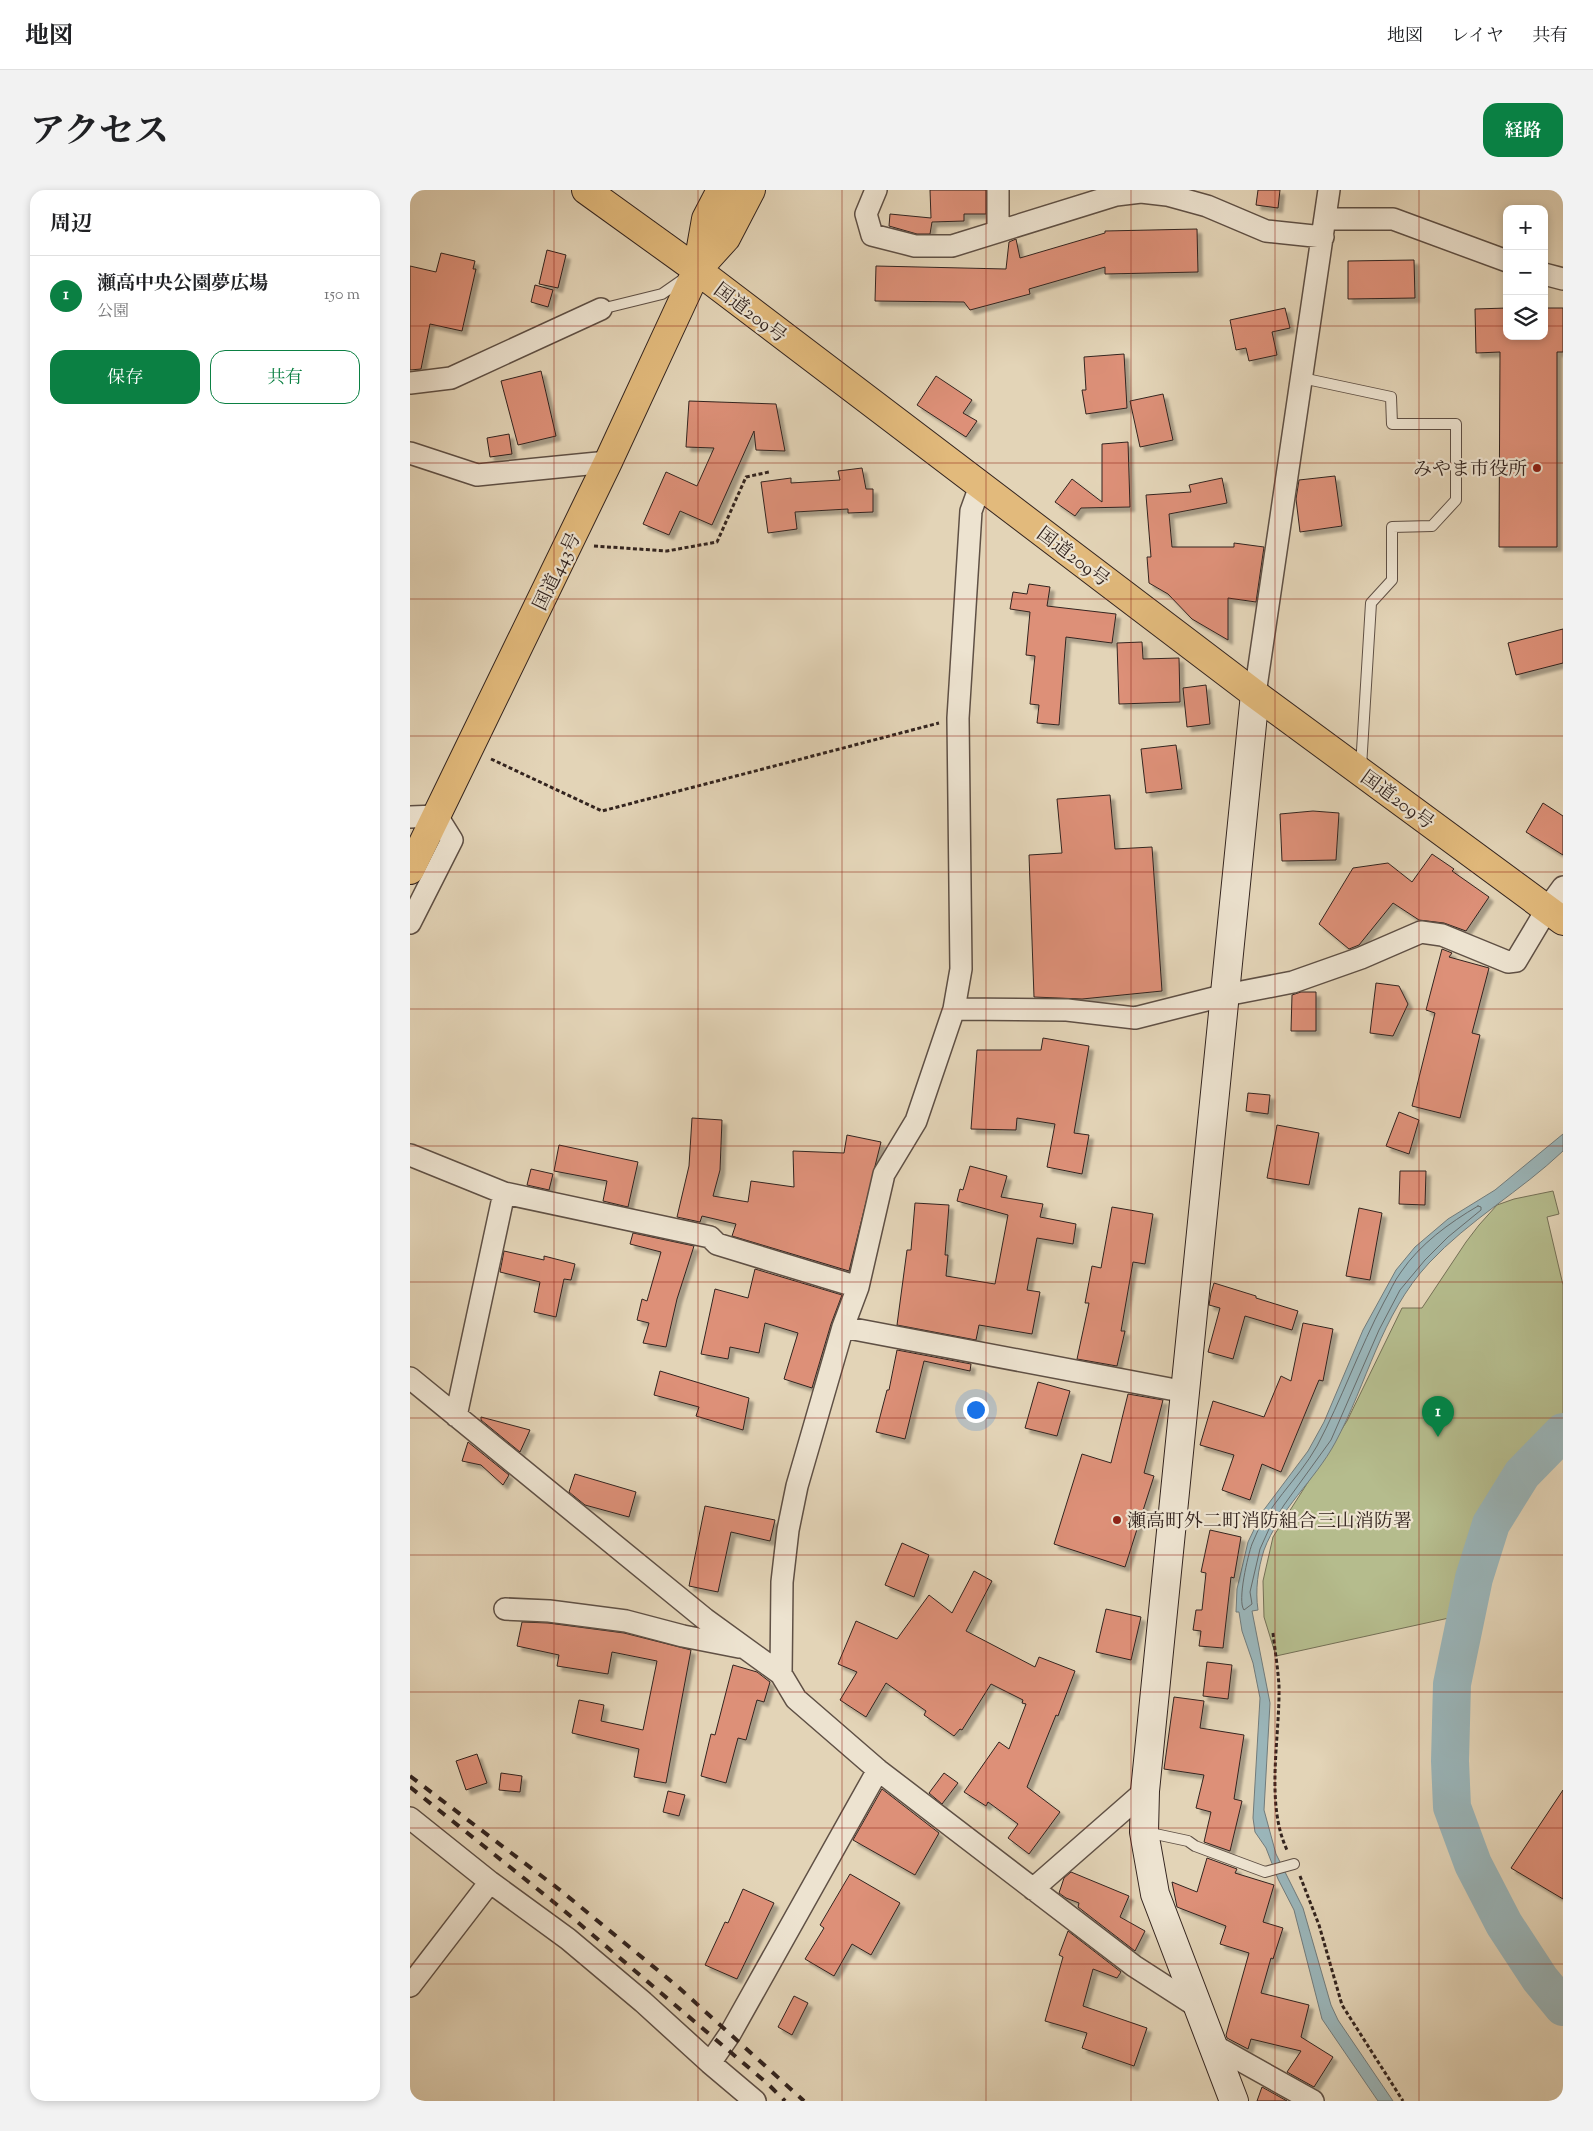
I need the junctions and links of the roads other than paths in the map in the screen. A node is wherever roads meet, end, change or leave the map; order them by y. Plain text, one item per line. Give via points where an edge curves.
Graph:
1 (586, 190) edge
2 (721, 190) edge
3 (751, 190) edge
4 (876, 190) edge
5 (998, 190) edge
6 (1329, 190) edge
7 (1141, 191) edge
8 (1325, 228) junction
9 (998, 231) junction
10 (1503, 259) edge
11 (697, 270) junction
12 (1548, 275) edge
13 (1563, 279) edge
14 (601, 309) joint
15 (1302, 378) junction
16 (410, 382) edge
17 (410, 453) edge
18 (608, 462) junction
19 (980, 486) junction
20 (1256, 694) junction
21 (1361, 772) junction
22 (437, 816) junction
23 (410, 817) edge
24 (410, 870) edge
25 (1563, 887) edge
26 (1555, 915) edge
27 (410, 923) edge
28 (1226, 995) junction
29 (954, 1009) junction
30 (410, 1155) edge
31 (504, 1193) junction
32 (858, 1287) junction
33 (843, 1327) junction
34 (410, 1378) edge
35 (1186, 1392) junction
36 (456, 1416) junction
37 (505, 1609) dead end
38 (745, 1648) junction
39 (782, 1674) junction
40 (878, 1770) junction
41 (1145, 1790) junction
42 (410, 1818) edge
43 (1144, 1832) junction
44 (1294, 1864) road end
45 (490, 1882) junction
46 (1033, 1889) junction
47 (410, 1986) edge
48 (1196, 2006) junction
49 (1213, 2045) junction
50 (710, 2063) junction
51 (755, 2101) edge
52 (1234, 2101) edge
53 (1313, 2101) edge

1 - 11 highway, 国道209号
2 - 11 highway via 706,219
3 - 11 highway via 726,238
4 - 9 street via 866,214 872,235 915,246 952,246
5 - 9 street
6 - 8 street
7 - 8 street via 1207,206 1266,231
7 - 9 street via 1116,195
8 - 10 street via 1393,219
8 - 15 street
11 - 14 lane via 662,294
11 - 18 highway, 国道443号
11 - 19 highway, 国道209号
12 - 13 street
14 - 16 street via 452,378
15 - 20 street
15 - 21 lane via 1391,397 1392,424 1456,424 1456,500 1432,526 1392,527 1392,580 1371,603
17 - 18 street via 476,475
18 - 22 highway, 国道443号
19 - 20 highway, 国道209号
19 - 29 street via 971,511 958,718 961,968
20 - 21 highway, 国道209号
20 - 28 street
21 - 26 highway, 国道209号
22 - 23 street
22 - 24 highway, 国道443号
22 - 27 street via 452,840
25 - 26 street
26 - 28 street via 1516,961 1508,962 1442,935 1421,932 1293,982
28 - 29 street via 1135,1018 1067,1010
28 - 35 street
29 - 32 street via 916,1121 884,1174
30 - 31 street
31 - 32 street via 710,1237 717,1244
31 - 36 street
32 - 33 street
33 - 35 street
33 - 39 street via 797,1486 788,1530 782,1582
34 - 36 street
35 - 41 street
36 - 38 street
37 - 38 street via 626,1621
38 - 39 street
39 - 40 street via 796,1699
40 - 46 street
40 - 50 street via 730,2034
41 - 43 street
41 - 46 street
42 - 45 street
43 - 44 lane via 1188,1841 1265,1872
43 - 48 street via 1155,1894
45 - 47 street
45 - 50 street via 568,1939 644,2002
46 - 48 street via 1134,1966
48 - 49 street
49 - 52 street
49 - 53 street
50 - 51 street

